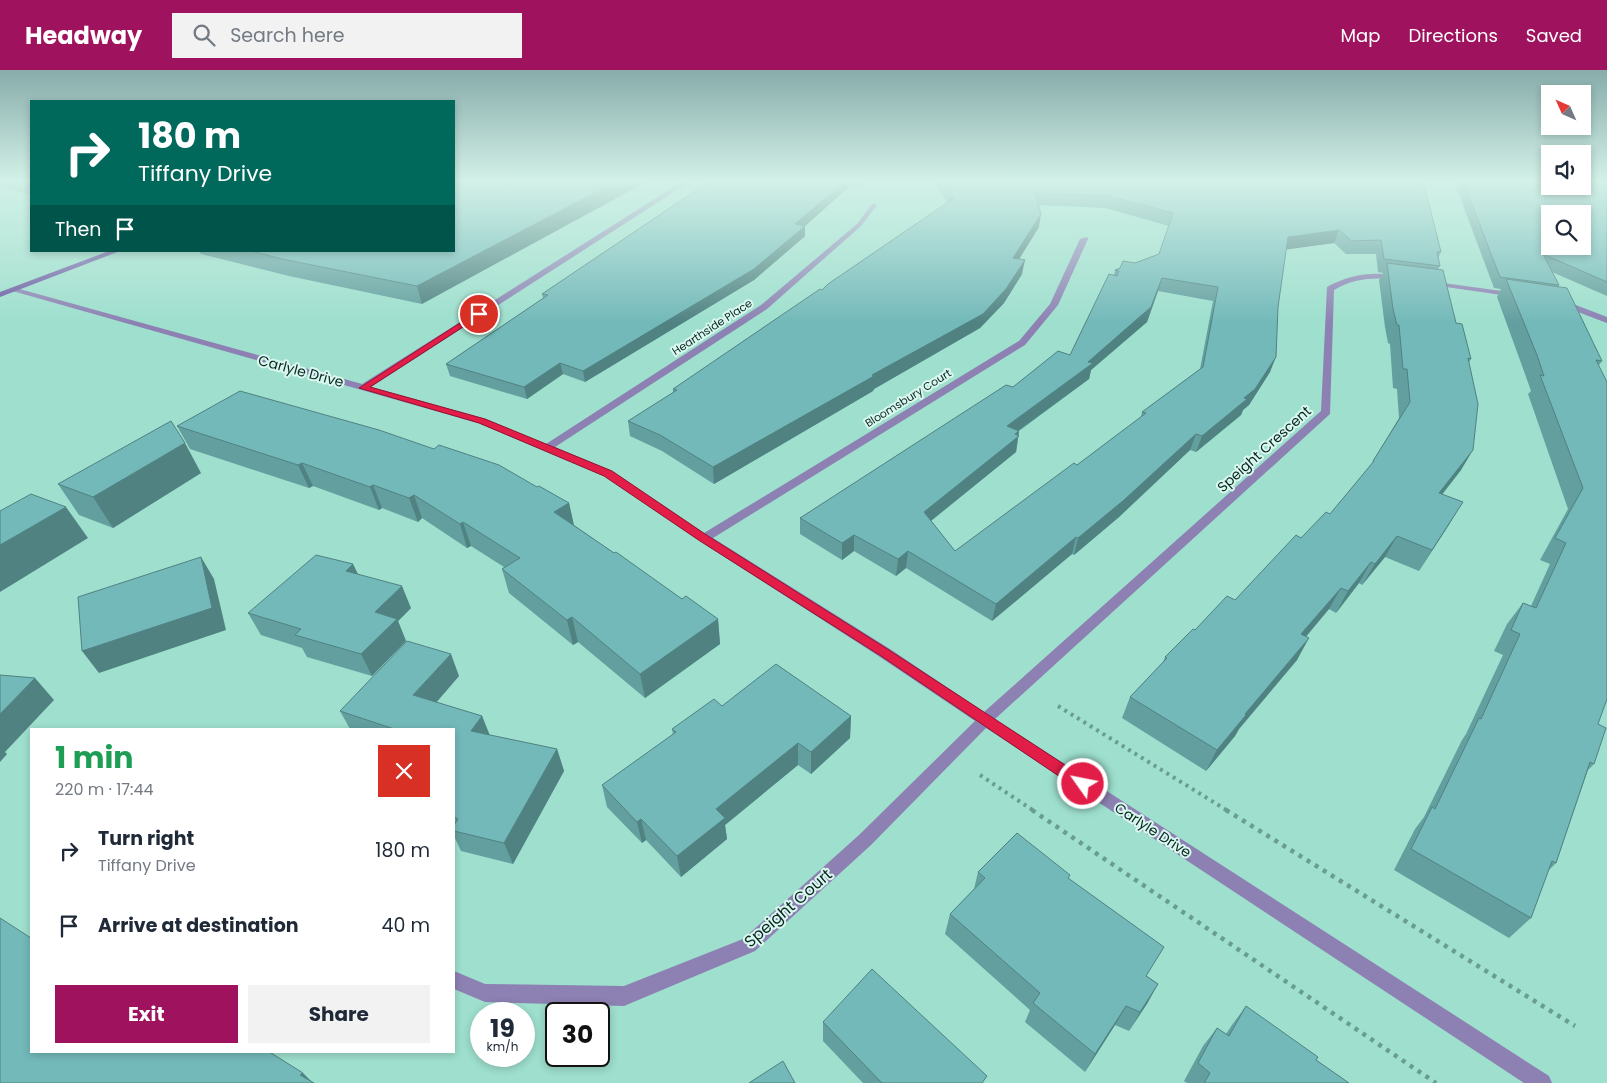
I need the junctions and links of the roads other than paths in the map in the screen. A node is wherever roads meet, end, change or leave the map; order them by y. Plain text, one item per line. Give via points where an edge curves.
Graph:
1 (614, 228) edge
2 (856, 228) edge
3 (1084, 239) dead end
4 (113, 252) edge
5 (1403, 278) edge
6 (1423, 281) edge
7 (6, 293) edge
8 (1530, 297) edge
9 (1549, 300) edge
10 (1607, 320) edge
11 (363, 388) junction
12 (547, 448) junction
13 (704, 538) junction
14 (984, 720) junction
15 (455, 980) edge
16 (1542, 1083) edge

1 - 11 street
2 - 12 street, Hearthside Place via 764,307
3 - 13 street, Bloomsbury Court via 1054,305 1022,343
4 - 7 main road
5 - 14 street, Speight Crescent via 1354,276 1330,289 1326,412
6 - 8 street
7 - 11 street, Carlyle Drive
9 - 10 street
11 - 12 street, Carlyle Drive via 482,421
12 - 13 street, Carlyle Drive via 608,474
13 - 14 street, Carlyle Drive
14 - 15 street, Speight Court via 865,840 749,945 624,996 485,993
14 - 16 street, Carlyle Drive

